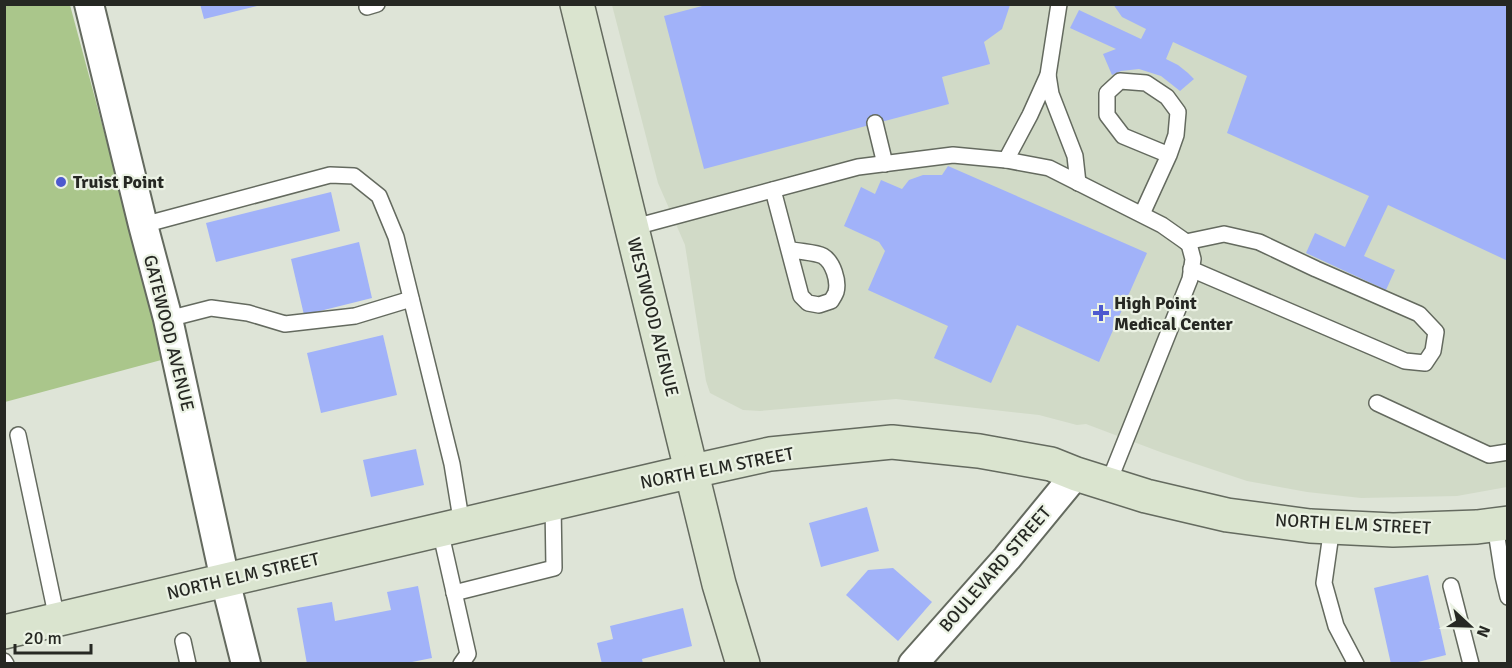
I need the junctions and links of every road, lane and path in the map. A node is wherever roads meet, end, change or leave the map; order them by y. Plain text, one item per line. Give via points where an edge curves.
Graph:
1 (89, 4) edge
2 (578, 4) edge
3 (1059, 4) edge
4 (1048, 75) junction
5 (875, 123) dead end
6 (1169, 155) junction
7 (1006, 160) junction
8 (885, 164) junction
9 (1078, 183) junction
10 (773, 189) junction
11 (1142, 214) junction
12 (142, 225) junction
13 (631, 228) junction
14 (1186, 242) junction
15 (789, 249) dead end
16 (1191, 269) junction
17 (411, 299) junction
18 (168, 319) junction
19 (1377, 403) dead end
20 (18, 435) dead end
21 (1508, 452) edge
22 (692, 471) junction
23 (1076, 474) junction
24 (1108, 484) junction
25 (553, 503) junction
26 (1501, 524) edge
27 (451, 527) junction
28 (1332, 527) junction
29 (225, 580) junction
30 (1451, 586) dead end
31 (454, 593) junction
32 (1508, 597) edge
33 (57, 619) junction
34 (4, 632) edge
35 (183, 641) dead end
36 (188, 663) edge
37 (246, 663) edge
38 (461, 663) edge
39 (742, 663) edge
40 (913, 663) edge
41 (1356, 663) edge
42 (1471, 663) edge

1 - 12 street, GATEWOOD AVENUE
2 - 13 street, WESTWOOD AVENUE
3 - 4 lane
4 - 7 lane
4 - 9 lane via 1051,94 1075,156
5 - 8 lane
6 - 6 lane via 1178,112 1167,97 1146,83 1120,81 1107,93 1107,115 1123,136
6 - 11 lane
7 - 8 lane via 953,155
7 - 9 lane via 1049,168
8 - 10 lane
9 - 11 lane
10 - 13 lane
10 - 15 lane
11 - 14 lane
12 - 17 lane via 330,175 354,176 379,196 396,237
12 - 18 street, GATEWOOD AVENUE
13 - 22 street, WESTWOOD AVENUE
14 - 16 lane via 1193,259
14 - 16 lane via 1224,234 1259,242 1419,314 1436,332 1433,351 1425,363 1405,361
16 - 24 lane
17 - 18 lane via 355,316 285,324 211,308
17 - 27 lane via 452,464
18 - 29 street, GATEWOOD AVENUE
19 - 21 lane via 1489,455
20 - 33 lane
22 - 23 street, NORTH ELM STREET via 770,454 892,442 980,451 1051,464
22 - 25 street, NORTH ELM STREET
22 - 39 street, WESTWOOD AVENUE
23 - 24 street, NORTH ELM STREET
23 - 40 street, BOULEVARD STREET
24 - 28 street, NORTH ELM STREET via 1227,515
25 - 27 street, NORTH ELM STREET
25 - 31 lane via 554,568
26 - 28 street, NORTH ELM STREET via 1393,530
26 - 32 lane
27 - 29 street, NORTH ELM STREET
27 - 31 lane
28 - 41 lane via 1324,583 1336,626
29 - 33 street, NORTH ELM STREET
29 - 37 street, GATEWOOD AVENUE
30 - 42 lane
31 - 38 lane via 468,654
33 - 34 street, NORTH ELM STREET
35 - 36 lane

